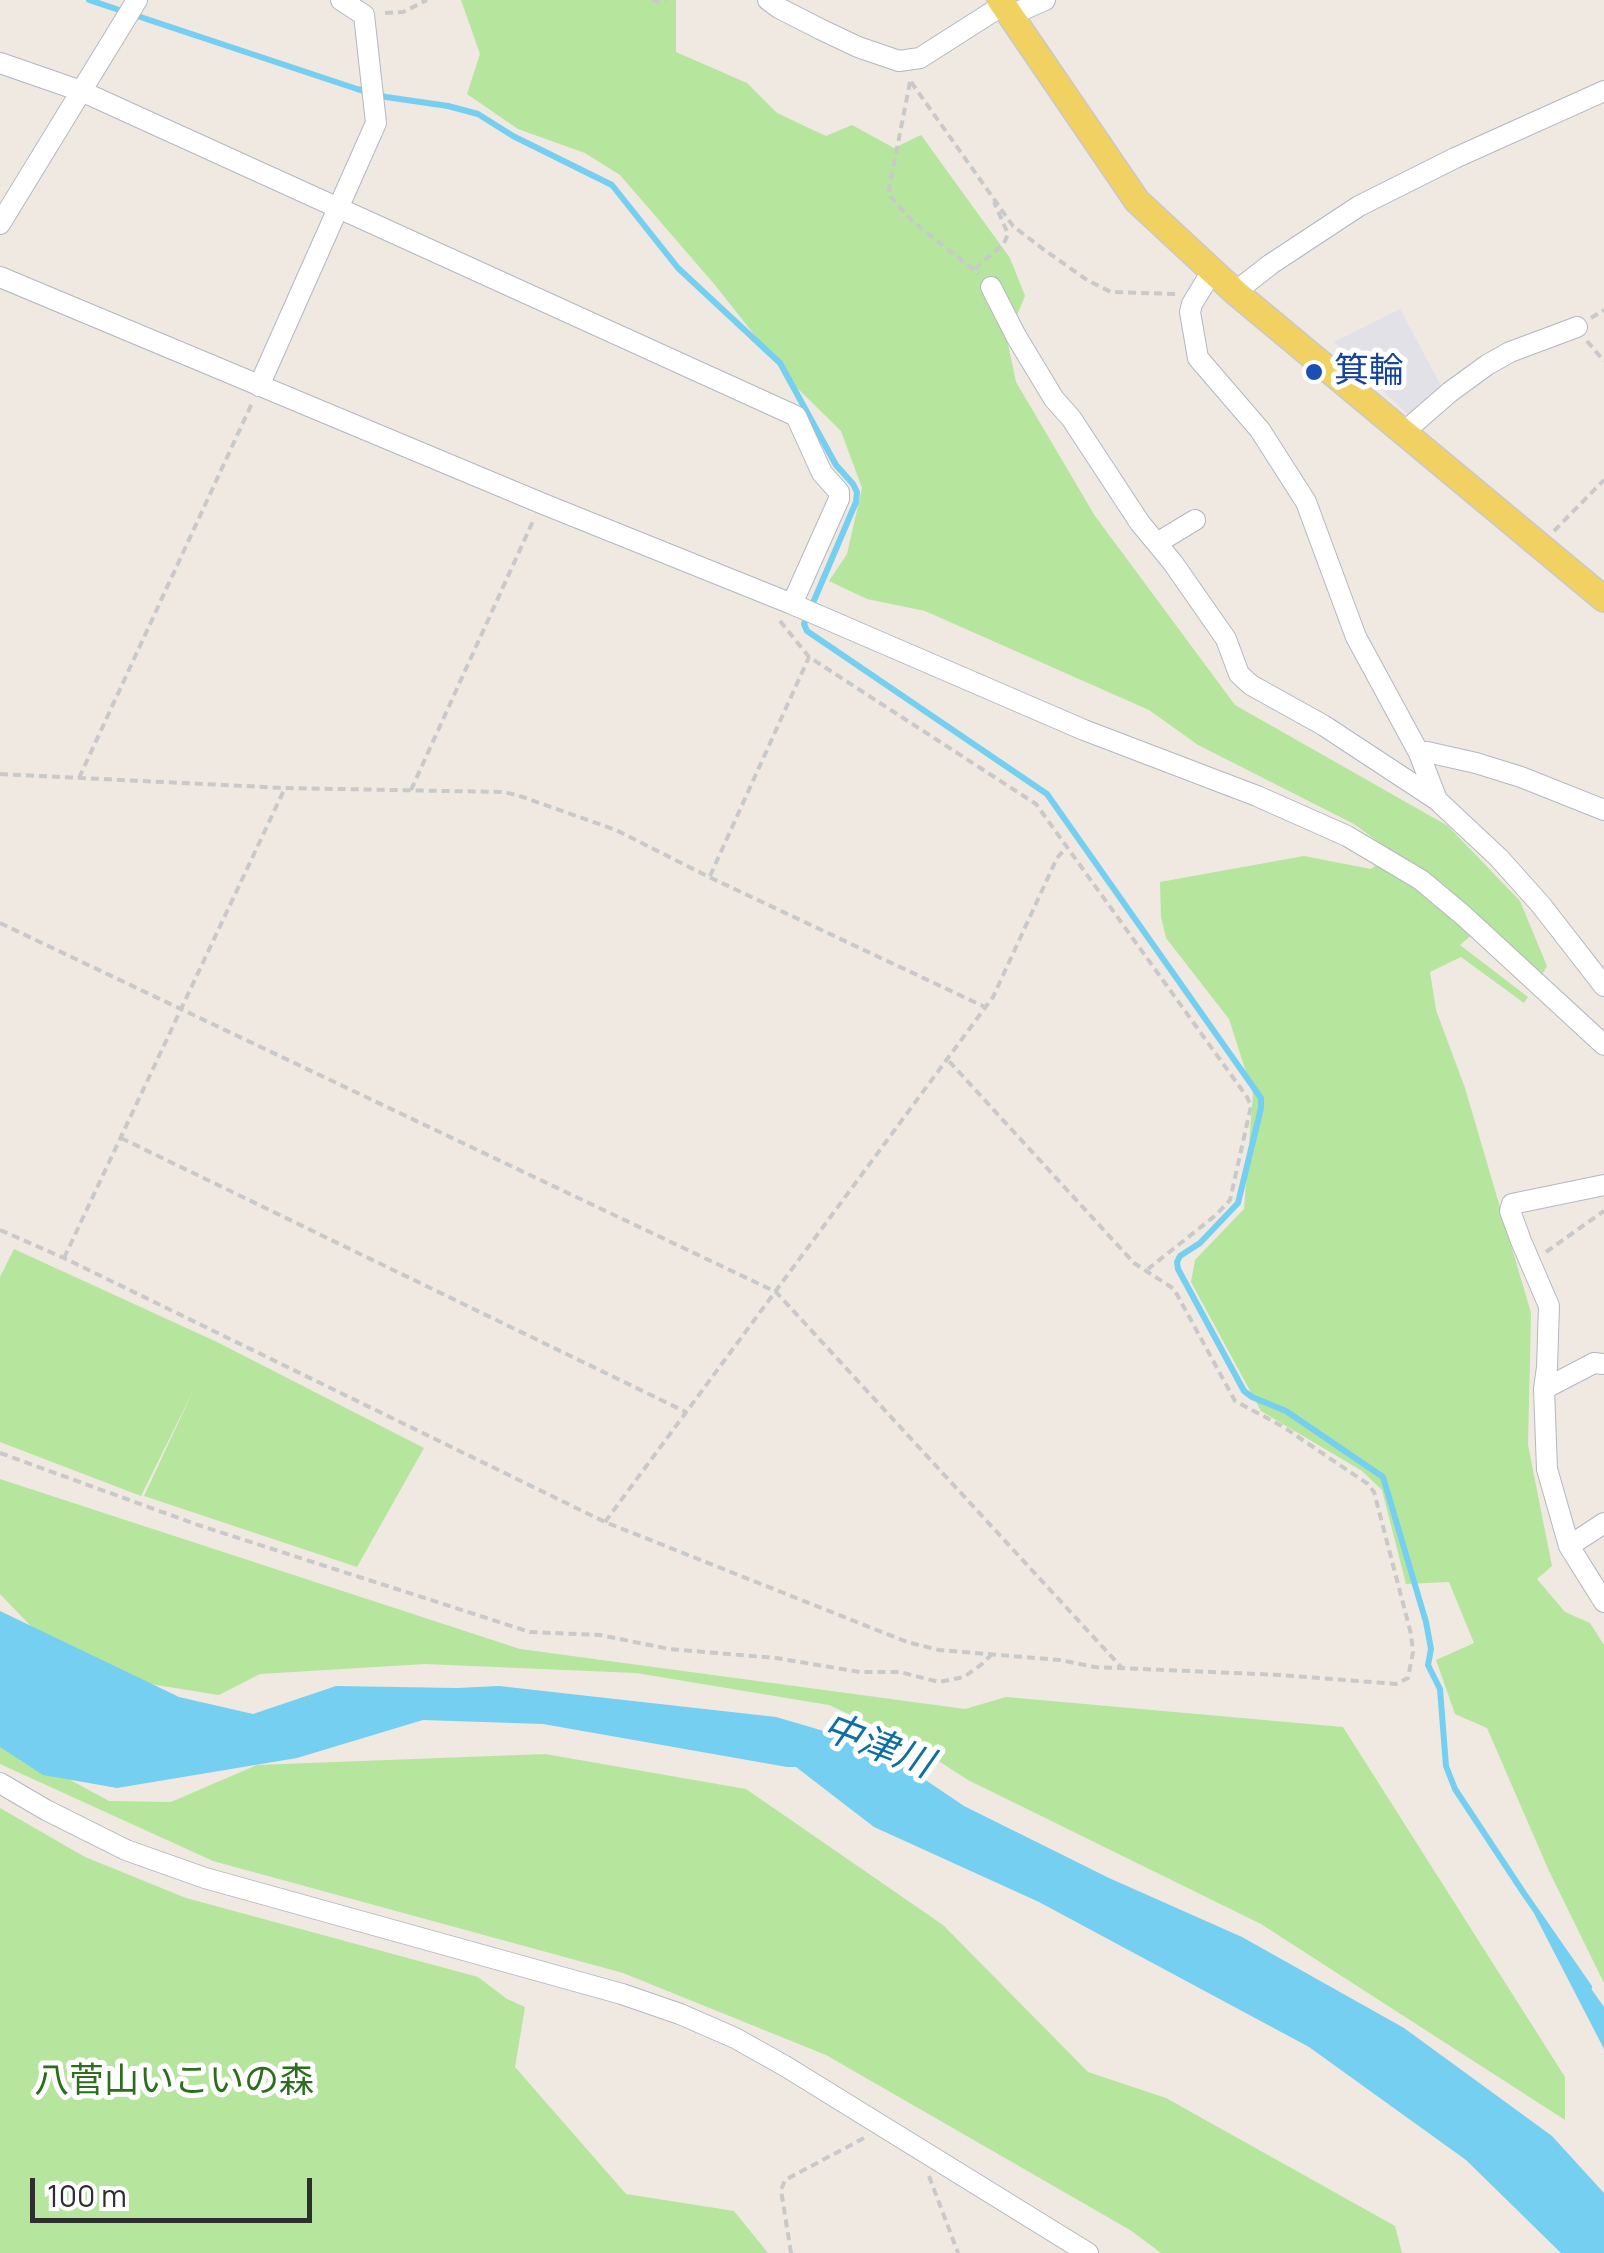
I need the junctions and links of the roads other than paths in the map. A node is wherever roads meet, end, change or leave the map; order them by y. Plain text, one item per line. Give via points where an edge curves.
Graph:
1 (138, 0) edge
2 (340, 0) edge
3 (768, 0) edge
4 (1045, 0) edge
5 (1005, 7) edge
6 (0, 63) edge
7 (82, 91) junction
8 (1604, 92) edge
9 (338, 208) junction
10 (0, 224) edge
11 (1212, 271) junction
12 (0, 277) edge
13 (991, 287) road end
14 (1234, 292) junction
15 (1576, 327) road end
16 (259, 386) junction
17 (1404, 432) junction
18 (1195, 520) dead end
19 (1157, 543) junction
20 (1604, 599) edge
21 (789, 603) junction
22 (1419, 754) junction
23 (1438, 800) junction
24 (1604, 810) edge
25 (1604, 986) edge
26 (1604, 1045) edge
27 (1604, 1186) edge
28 (1604, 1364) edge
29 (1544, 1389) junction
30 (1604, 1523) edge
31 (1569, 1546) junction
32 (1604, 1602) edge
33 (0, 1783) edge
34 (1088, 2253) edge

1 - 7 street
2 - 9 street via 364,15 376,123
3 - 5 street via 820,30 899,61 920,58
4 - 5 street
5 - 11 main road via 1137,200
6 - 7 street
7 - 9 street
7 - 10 street
8 - 14 street via 1358,206
9 - 16 street
9 - 21 street via 796,416 839,500
11 - 14 main road
11 - 22 street via 1190,312 1198,358 1260,430 1306,502 1356,636
12 - 16 street
13 - 19 street via 1054,399
14 - 17 main road
15 - 17 street via 1510,352
16 - 21 street
17 - 20 main road
18 - 19 street
19 - 23 street via 1226,639 1250,686
21 - 26 street via 1347,836 1421,880
22 - 23 street
22 - 24 street via 1476,763
23 - 25 street via 1499,858
27 - 29 street via 1512,1204 1510,1210 1549,1306
28 - 29 street
29 - 31 street via 1548,1470
30 - 31 street
31 - 32 street
33 - 34 street via 126,1850 205,1878 680,2014 752,2048

